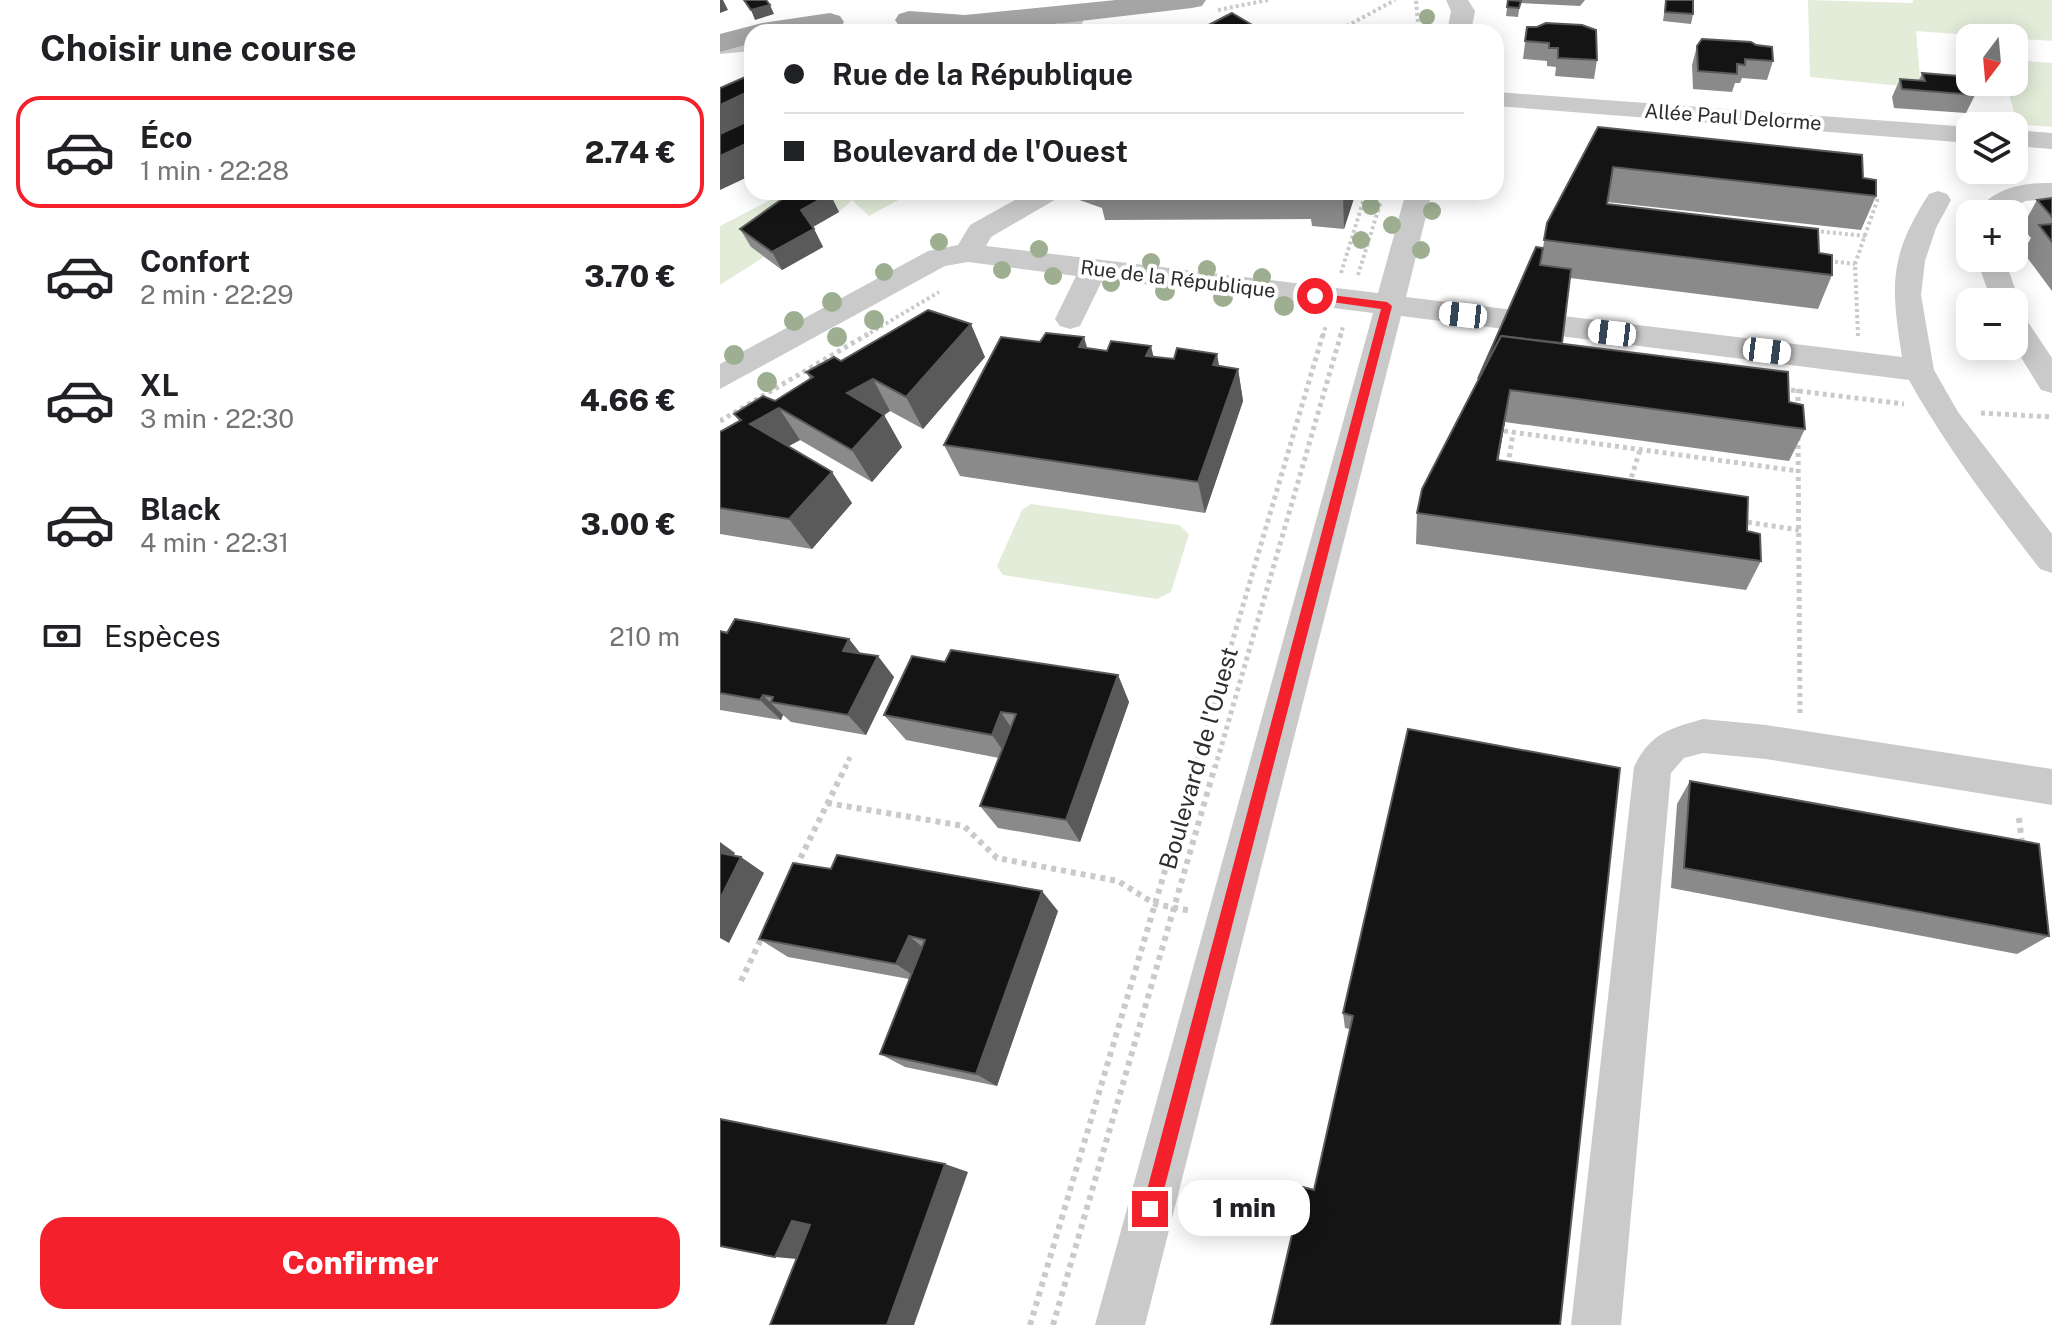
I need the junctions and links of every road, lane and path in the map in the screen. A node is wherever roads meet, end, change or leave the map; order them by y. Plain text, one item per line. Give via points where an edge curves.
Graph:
1 (1192, 0) edge
2 (1395, 0) edge
3 (1416, 0) edge
4 (1457, 0) edge
5 (901, 17) edge
6 (837, 19) edge
7 (1070, 23) edge
8 (808, 24) edge
9 (1351, 24) edge
10 (1417, 24) edge
11 (1461, 24) edge
12 (744, 37) edge
13 (744, 44) edge
14 (720, 45) edge
15 (1504, 100) edge
16 (1956, 134) edge
17 (2028, 139) edge
18 (2052, 141) edge
19 (1866, 191) edge
20 (2052, 191) edge
21 (1035, 200) edge
22 (1364, 200) edge
23 (1381, 200) edge
24 (1417, 200) edge
25 (1938, 200) dead end
26 (2006, 200) edge
27 (1802, 229) edge
28 (1866, 236) junction
29 (968, 253) junction
30 (1815, 259) edge
31 (1855, 264) junction
32 (1094, 268) junction
33 (1342, 300) junction
34 (1387, 306) junction
35 (1070, 319) dead end
36 (1858, 337) dead end
37 (2028, 345) edge
38 (1798, 355) junction
39 (1919, 370) junction
40 (720, 378) edge
41 (2052, 382) edge
42 (1783, 389) edge
43 (1798, 391) junction
44 (1941, 409) junction
45 (2052, 417) edge
46 (720, 421) edge
47 (1504, 431) edge
48 (1513, 433) junction
49 (1640, 450) junction
50 (1798, 471) junction
51 (1506, 475) edge
52 (1627, 491) edge
53 (1725, 519) edge
54 (1799, 530) junction
55 (2052, 559) edge
56 (1800, 748) junction
57 (850, 757) dead end
58 (2052, 787) edge
59 (827, 803) junction
60 (791, 878) edge
61 (1155, 904) junction
62 (1174, 907) junction
63 (1227, 918) junction
64 (765, 931) edge
65 (741, 981) dead end
66 (1030, 1325) edge
67 (1053, 1325) edge
68 (1120, 1325) edge
69 (1596, 1325) edge

1 - 7 main road
2 - 9 path
3 - 10 path
4 - 11 street via 1463,11
5 - 7 main road via 965,24
6 - 8 main road
12 - 14 main road
13 - 14 street
15 - 16 street, Allée Paul Delorme
17 - 18 street
19 - 28 path via 1878,198
20 - 26 street
21 - 29 street via 980,231
22 - 33 path, Boulevard de l'Ouest
23 - 33 path
24 - 34 street
25 - 39 street via 1911,261 1907,295
27 - 28 path
28 - 31 path
29 - 32 street, Rue de la République
29 - 40 street, Rue de la République via 938,258
29 - 46 path via 936,296
30 - 31 path
31 - 36 path
32 - 33 street, Rue de la République
32 - 35 street
33 - 34 street, Rue de la République
33 - 61 path, Boulevard de l'Ouest
33 - 62 path
34 - 38 street, Rue de la République
34 - 63 street
37 - 41 street
38 - 39 street, Rue de la République
38 - 43 path
39 - 44 street
42 - 43 path
43 - 44 path
43 - 50 path
44 - 45 path
44 - 55 street
47 - 48 path
48 - 49 path
48 - 51 path
49 - 50 path
49 - 52 path
50 - 54 path
53 - 54 path
54 - 56 path
56 - 58 street
56 - 69 street via 1703,736 1672,745 1653,767
57 - 59 path
59 - 60 path
59 - 61 path via 964,826 997,858 1118,881
61 - 62 path
61 - 66 path, Boulevard de l'Ouest
62 - 63 path
62 - 67 path
63 - 68 street
64 - 65 path

